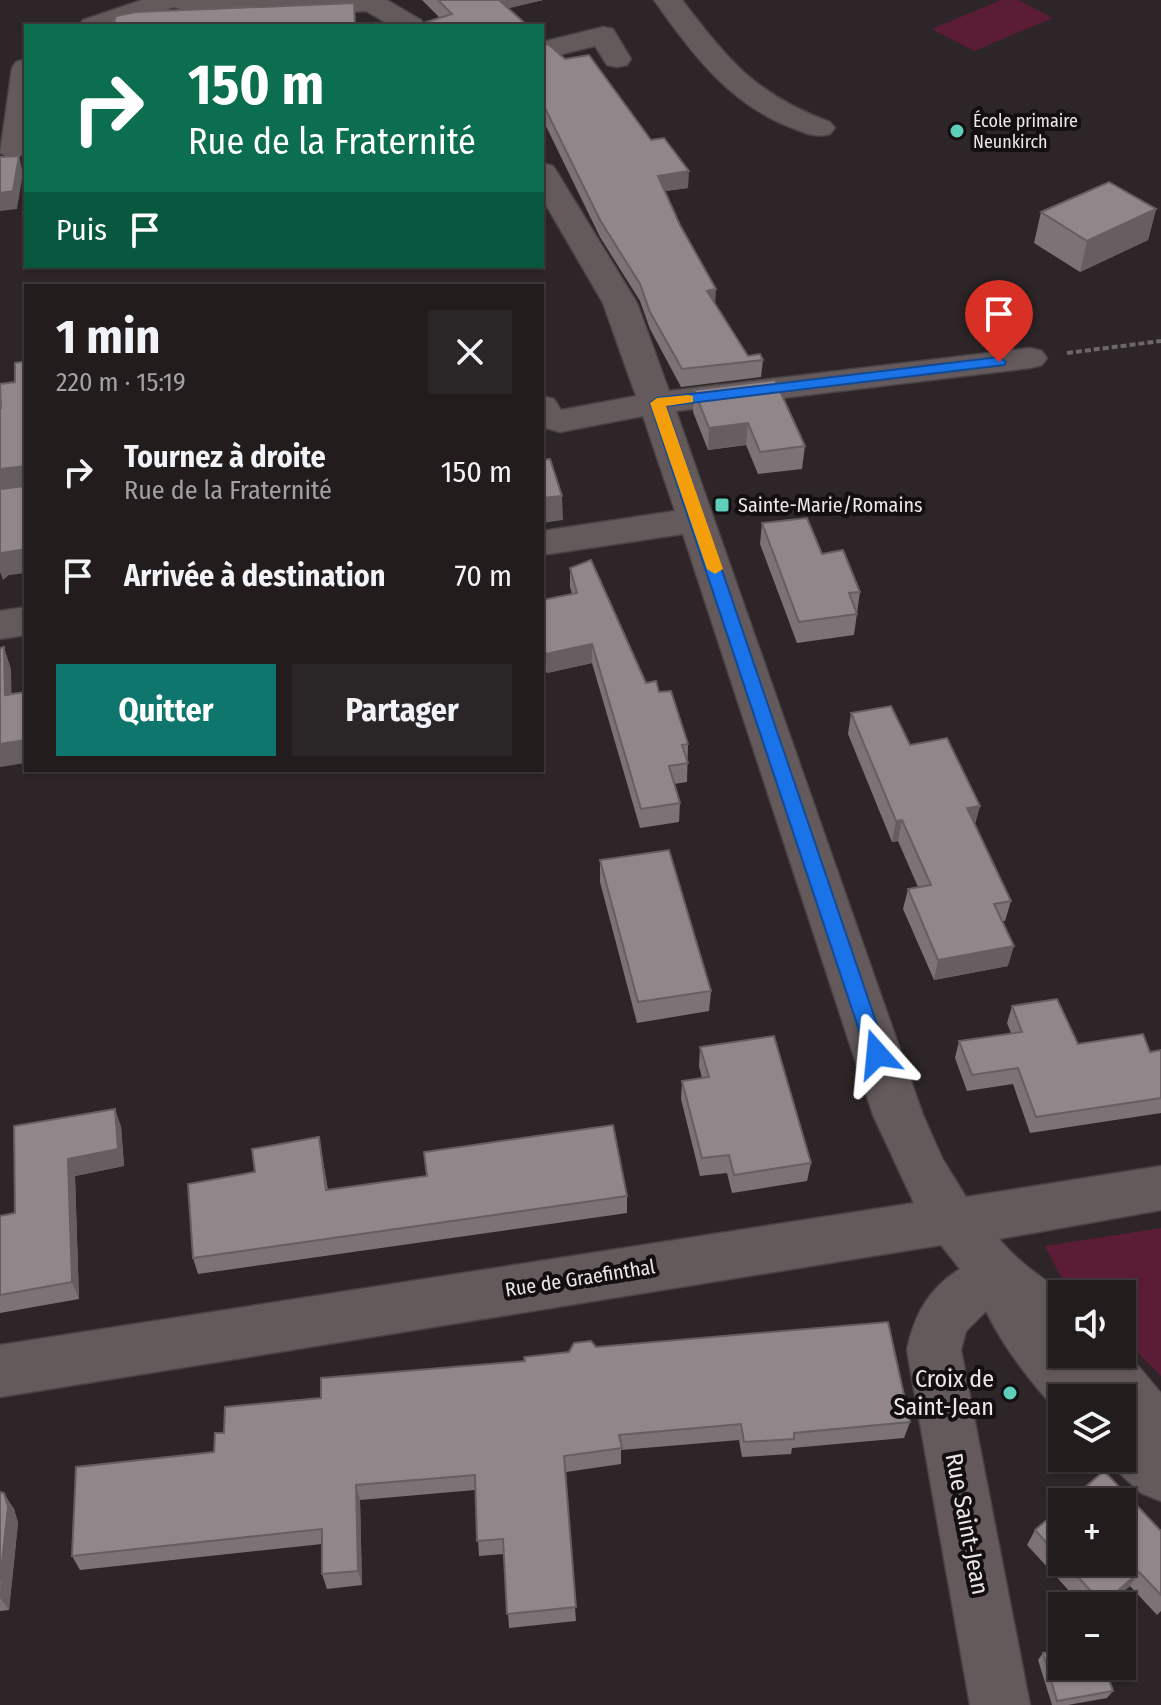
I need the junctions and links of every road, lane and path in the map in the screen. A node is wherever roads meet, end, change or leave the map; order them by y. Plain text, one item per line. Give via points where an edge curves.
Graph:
1 (168, 0) edge
2 (179, 0) edge
3 (668, 0) edge
4 (370, 1) edge
5 (99, 24) edge
6 (408, 24) edge
7 (606, 41) dead end
8 (544, 51) edge
9 (24, 81) edge
10 (820, 128) dead end
11 (13, 150) edge
12 (544, 175) edge
13 (1161, 341) edge
14 (1030, 358) joint
15 (657, 403) junction
16 (544, 411) edge
17 (698, 520) junction
18 (544, 543) edge
19 (24, 621) edge
20 (0, 625) edge
21 (1161, 1188) edge
22 (952, 1220) junction
23 (996, 1275) junction
24 (1048, 1314) edge
25 (1106, 1368) edge
26 (0, 1371) edge
27 (1068, 1384) edge
28 (1161, 1435) edge
29 (1136, 1451) edge
30 (1161, 1473) edge
31 (1000, 1705) edge

1 - 5 street
2 - 4 street via 227,9
3 - 10 street via 727,76 758,103
4 - 6 street
7 - 8 street
9 - 11 street
12 - 15 street via 620,303
13 - 14 path
14 - 15 street
15 - 16 street via 560,421
15 - 17 street
17 - 18 street
17 - 22 street via 898,1115 922,1171
19 - 20 street
21 - 22 street, Rue de Graefinthal
22 - 23 street
22 - 26 street, Rue de Graefinthal
23 - 24 street
23 - 27 street via 1016,1316
23 - 31 street, Rue Saint-Jean via 945,1314 934,1350
25 - 28 street
29 - 30 street

